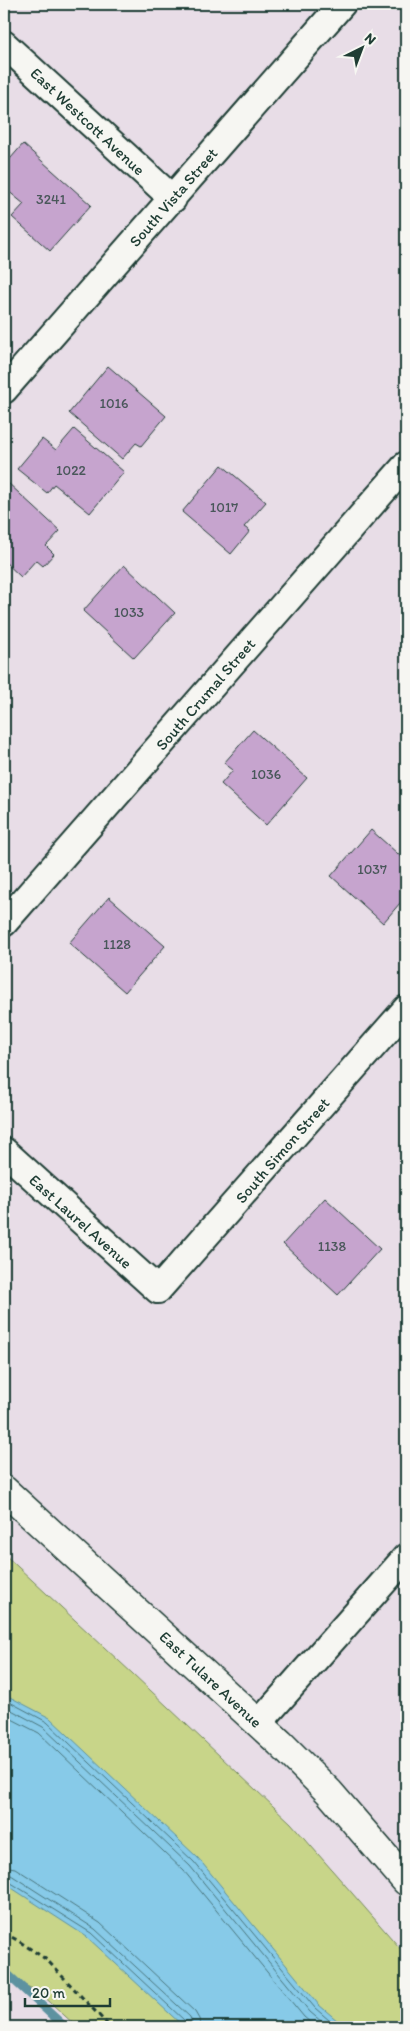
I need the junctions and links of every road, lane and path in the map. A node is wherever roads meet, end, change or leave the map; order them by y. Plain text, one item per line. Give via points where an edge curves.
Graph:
1 (342, 4) edge
2 (4, 44) edge
3 (172, 199) junction
4 (4, 390) edge
5 (406, 465) edge
6 (4, 923) edge
7 (406, 1009) edge
8 (4, 1151) edge
9 (158, 1290) joint
10 (4, 1490) edge
11 (406, 1557) edge
12 (259, 1723) junction
13 (406, 1881) edge
14 (4, 1933) edge
15 (110, 2027) edge

1 - 3 street, South Vista Street
2 - 3 street, East Westcott Avenue
3 - 4 street, South Vista Street
5 - 6 street, South Crumal Street
7 - 9 street, South Simon Street
8 - 9 street, East Laurel Avenue
10 - 12 street, East Tulare Avenue
11 - 12 street
12 - 13 street, East Tulare Avenue via 329,1792
14 - 15 path via 46,1960

